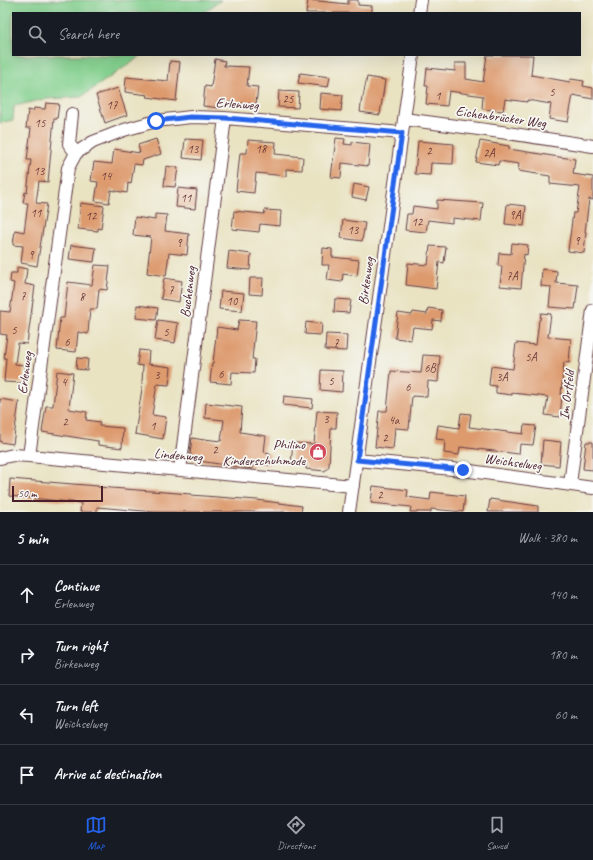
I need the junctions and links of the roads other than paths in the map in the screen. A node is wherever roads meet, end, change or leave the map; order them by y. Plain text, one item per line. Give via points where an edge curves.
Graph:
1 (421, 0) edge
2 (419, 12) edge
3 (413, 56) edge
4 (72, 114) dead end
5 (225, 118) junction
6 (404, 119) junction
7 (402, 133) junction
8 (593, 146) edge
9 (76, 153) junction
10 (593, 310) edge
11 (29, 456) junction
12 (0, 458) edge
13 (357, 460) junction
14 (180, 470) junction
15 (570, 484) junction
16 (353, 486) junction
17 (593, 488) edge
18 (349, 512) edge

1 - 2 street
3 - 6 street, Birkenweg
4 - 9 street via 69,144
5 - 7 street, Erlenweg
5 - 9 street, Erlenweg via 190,117 156,121 93,142
5 - 14 street, Buchenweg
6 - 7 street, Birkenweg
6 - 8 street, Eichenbrücker Weg
7 - 13 street, Birkenweg
9 - 11 street, Erlenweg via 68,168
10 - 15 street, Im Ortfeld
11 - 12 street, Lindenweg via 13,455
11 - 14 street, Lindenweg
13 - 15 street, Weichselweg
13 - 16 street, Birkenweg
14 - 16 street, Lindenweg
15 - 17 street, Weichselweg
16 - 18 street, Birkenweg

